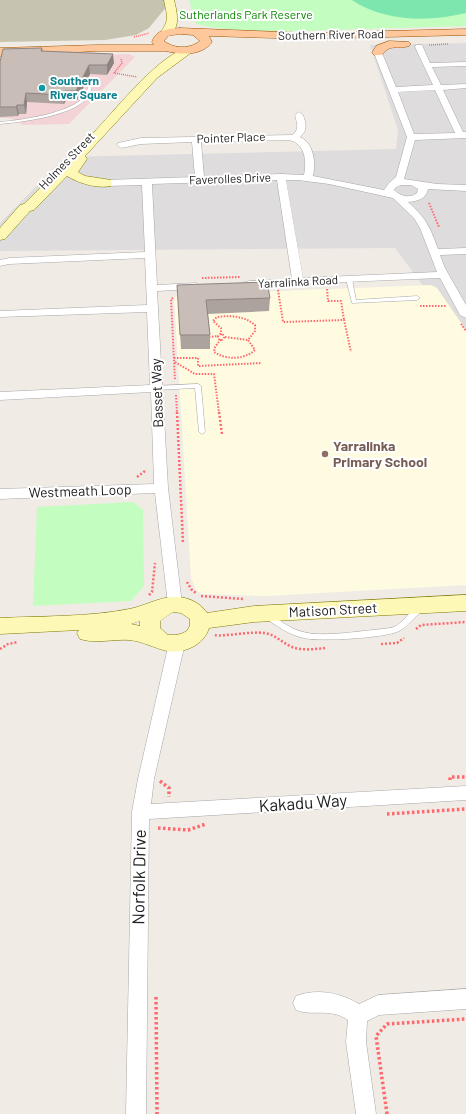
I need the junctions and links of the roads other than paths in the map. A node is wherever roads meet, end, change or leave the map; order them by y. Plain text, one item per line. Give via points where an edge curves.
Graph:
1 (169, 0) edge
2 (173, 18) junction
3 (192, 32) junction
4 (466, 32) edge
5 (163, 34) junction
6 (466, 39) edge
7 (451, 42) junction
8 (0, 46) edge
9 (419, 48) dead end
10 (194, 49) junction
11 (0, 52) edge
12 (171, 53) junction
13 (378, 54) joint
14 (466, 64) edge
15 (427, 65) junction
16 (90, 86) dead end
17 (466, 86) edge
18 (437, 87) junction
19 (392, 90) junction
20 (299, 115) dead end
21 (114, 116) junction
22 (0, 123) edge
23 (102, 131) junction
24 (463, 135) edge
25 (411, 137) junction
26 (294, 138) junction
27 (196, 139) junction
28 (121, 145) dead end
29 (402, 168) junction
30 (281, 177) junction
31 (308, 178) junction
32 (200, 179) junction
33 (147, 182) junction
34 (106, 183) junction
35 (416, 184) junction
36 (48, 188) junction
37 (466, 188) edge
38 (456, 189) junction
39 (394, 190) junction
40 (420, 196) junction
41 (25, 208) junction
42 (418, 216) junction
43 (0, 236) edge
44 (466, 251) edge
45 (434, 252) junction
46 (151, 255) junction
47 (0, 263) edge
48 (444, 275) junction
49 (349, 279) junction
50 (241, 281) edge
51 (202, 282) road end
52 (298, 282) junction
53 (152, 288) junction
54 (417, 298) dead end
55 (153, 308) junction
56 (0, 314) edge
57 (466, 315) edge
58 (156, 388) junction
59 (0, 396) edge
60 (202, 432) dead end
61 (161, 488) junction
62 (0, 494) edge
63 (162, 602) junction
64 (466, 603) edge
65 (201, 622) junction
66 (0, 626) edge
67 (0, 637) edge
68 (157, 638) junction
69 (177, 644) junction
70 (466, 792) edge
71 (141, 812) junction
72 (466, 999) edge
73 (303, 1003) dead end
74 (358, 1015) junction
75 (136, 1114) edge
76 (366, 1114) edge

1 - 2 main road
2 - 3 main road via 184,29
2 - 5 main road via 170,30
3 - 4 main road, Southern River Road via 307,36
3 - 5 main road, Southern River Road
3 - 10 main road via 204,36 206,40
5 - 8 main road via 105,44
5 - 12 main road via 158,42
6 - 7 main road, Southern River Road
7 - 10 main road, Southern River Road via 224,45
7 - 13 main road via 385,45 380,48
9 - 15 street
10 - 12 main road, Southern River Road
11 - 12 main road via 108,48
12 - 21 main road, Holmes Street via 146,84
13 - 19 street
14 - 15 street
15 - 18 street
16 - 22 lane via 83,101 69,108 34,118
17 - 18 street
18 - 19 street
18 - 24 street
19 - 25 street
20 - 26 street via 302,128
21 - 23 main road, Holmes Street
21 - 41 main road, Holmes Street via 108,119 46,182 24,206
23 - 34 main road via 99,141 71,172 81,179
23 - 36 main road, Holmes Street
24 - 25 street
25 - 29 street
26 - 27 street, Pointer Place via 275,136
26 - 31 street via 305,145 311,169
27 - 28 street, Pointer Place via 141,141
27 - 32 street
29 - 35 street
29 - 39 street
30 - 31 street, Faverolles Drive
30 - 32 street, Faverolles Drive
30 - 52 street
31 - 39 street, Faverolles Drive
32 - 33 street, Faverolles Drive
33 - 34 street, Faverolles Drive
33 - 46 street, Basset Way
34 - 36 main road via 68,184
35 - 38 street
35 - 39 street via 405,182
35 - 40 street via 423,189
36 - 41 main road, Holmes Street
37 - 38 street
38 - 40 street
39 - 40 street via 408,199
39 - 42 street
40 - 42 street
41 - 43 main road, Holmes Street
42 - 45 street
44 - 45 street
45 - 48 street
46 - 47 street
46 - 53 street, Basset Way
48 - 49 street, Yarralinka Road
48 - 57 street
49 - 52 street, Yarralinka Road
49 - 54 lane via 354,302
50 - 52 street, Yarralinka Road
51 - 53 street
53 - 55 street, Basset Way
55 - 56 street
55 - 58 street, Basset Way
58 - 59 street
58 - 60 lane via 198,386
58 - 61 street, Basset Way
61 - 62 street, Westmeath Loop
61 - 63 street, Basset Way
63 - 65 main road via 189,607 196,611
63 - 66 main road via 130,617
63 - 68 main road via 151,618 150,625
64 - 65 main road, Matison Street via 264,614
65 - 69 main road via 199,632 194,637
67 - 68 main road via 130,632
68 - 69 main road
69 - 71 street, Norfolk Drive via 146,779
70 - 71 street, Kakadu Way
71 - 75 street, Norfolk Drive
72 - 74 street via 378,1005
73 - 74 street via 340,1003
74 - 76 street via 356,1042

